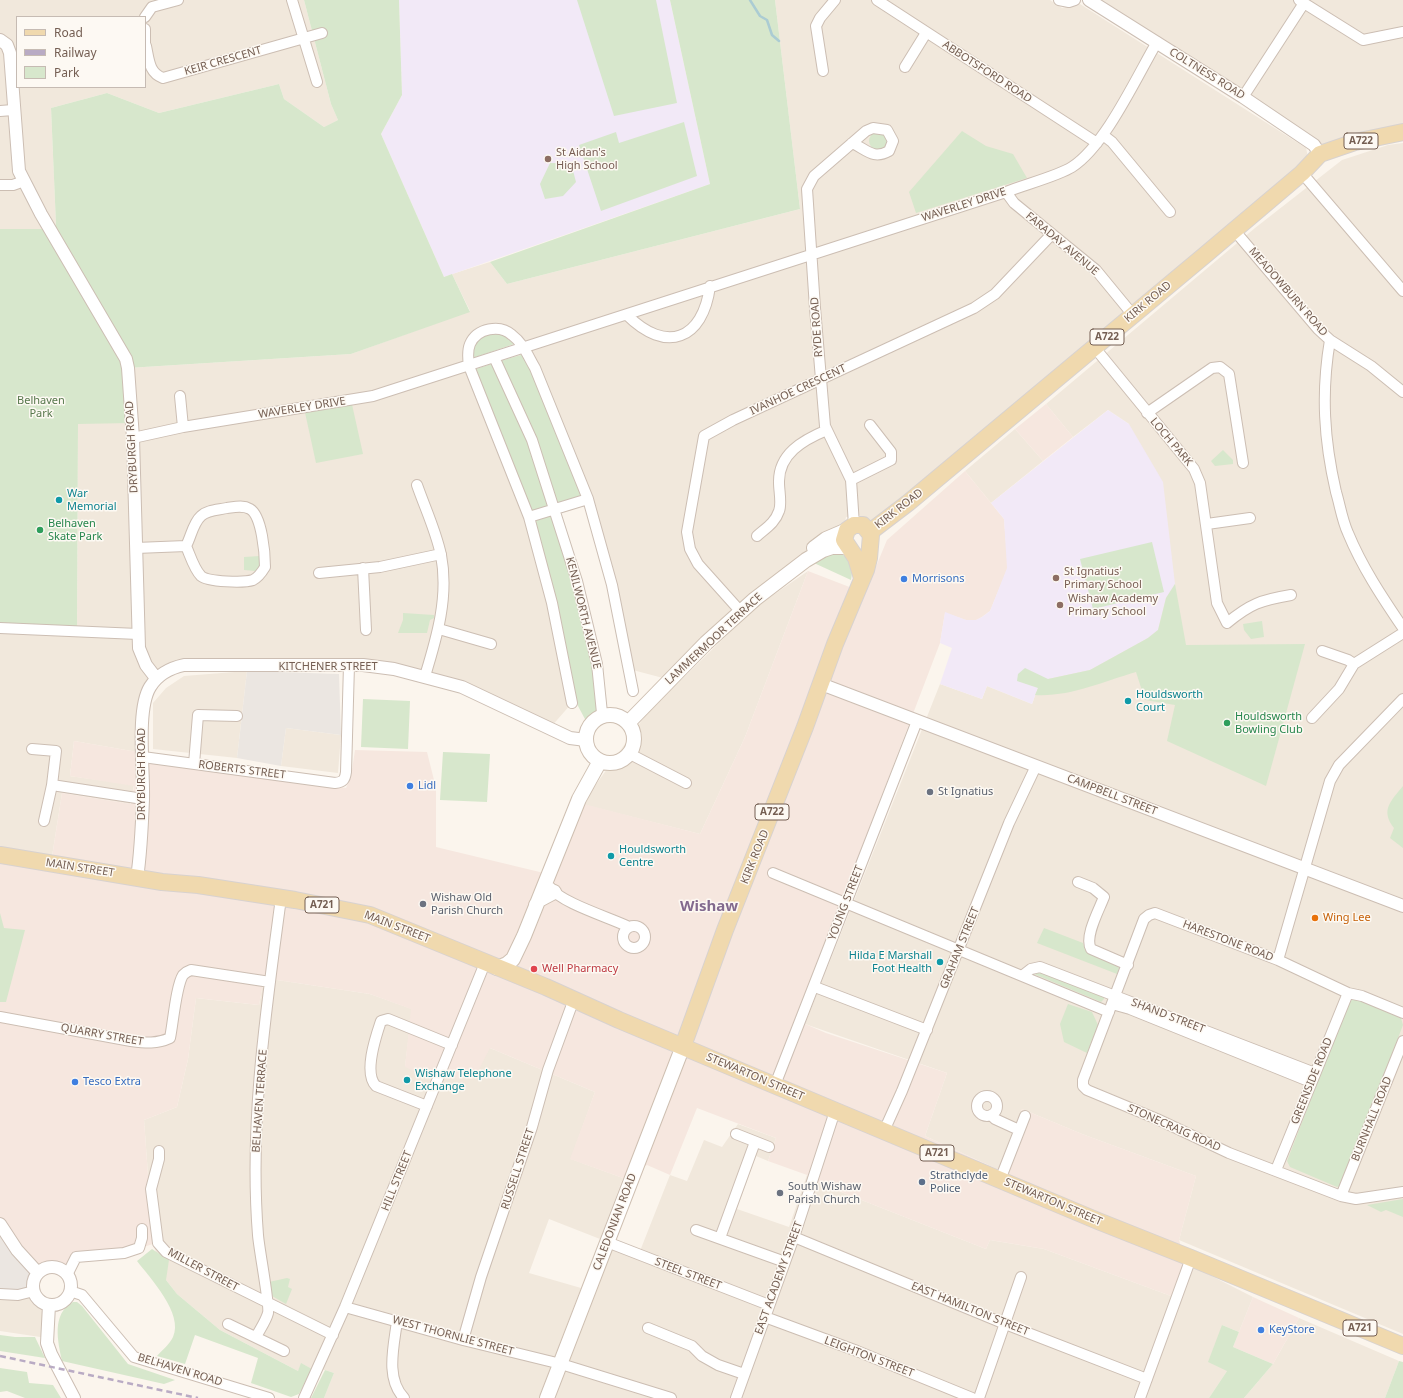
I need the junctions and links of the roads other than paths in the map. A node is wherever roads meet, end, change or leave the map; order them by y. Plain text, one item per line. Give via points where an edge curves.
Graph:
1 (178, 0) edge
2 (292, 0) edge
3 (835, 0) edge
4 (877, 0) edge
5 (1059, 0) edge
6 (1075, 0) edge
7 (1089, 0) edge
8 (1302, 2) edge
9 (146, 16) edge
10 (1403, 32) edge
11 (322, 33) dead end
12 (926, 33) junction
13 (304, 37) junction
14 (0, 40) edge
15 (1157, 42) junction
16 (146, 46) edge
17 (905, 68) dead end
18 (823, 71) dead end
19 (14, 75) edge
20 (316, 82) dead end
21 (1243, 97) junction
22 (13, 110) junction
23 (0, 111) edge
24 (1403, 132) edge
25 (1100, 139) junction
26 (852, 143) dead end
27 (1320, 154) junction
28 (1302, 173) junction
29 (24, 181) junction
30 (0, 185) edge
31 (1006, 192) junction
32 (1170, 212) dead end
33 (1234, 230) junction
34 (1052, 234) junction
35 (812, 255) junction
36 (710, 286) junction
37 (1403, 291) edge
38 (627, 315) junction
39 (1133, 315) junction
40 (1330, 340) junction
41 (524, 348) junction
42 (1094, 348) junction
43 (494, 357) junction
44 (469, 366) junction
45 (821, 380) junction
46 (1403, 392) edge
47 (180, 396) dead end
48 (1147, 413) junction
49 (870, 425) dead end
50 (183, 427) junction
51 (827, 430) junction
52 (133, 438) junction
53 (1243, 463) dead end
54 (851, 480) junction
55 (417, 485) dead end
56 (588, 499) junction
57 (554, 509) junction
58 (529, 517) junction
59 (1250, 518) dead end
60 (1207, 524) junction
61 (850, 527) junction
62 (757, 536) dead end
63 (870, 537) junction
64 (186, 546) junction
65 (136, 548) junction
66 (850, 548) junction
67 (441, 554) junction
68 (806, 560) junction
69 (363, 568) junction
70 (319, 573) dead end
71 (862, 578) junction
72 (1290, 595) dead end
73 (741, 612) junction
74 (0, 628) edge
75 (1403, 628) edge
76 (439, 629) junction
77 (366, 630) dead end
78 (1403, 633) edge
79 (138, 634) junction
80 (491, 644) dead end
81 (1322, 651) dead end
82 (1354, 664) junction
83 (349, 665) junction
84 (425, 676) junction
85 (156, 678) junction
86 (821, 684) junction
87 (633, 691) dead end
88 (1403, 699) edge
89 (572, 703) dead end
90 (237, 716) dead end
91 (599, 718) junction
92 (1312, 718) dead end
93 (917, 721) junction
94 (628, 723) junction
95 (586, 740) junction
96 (32, 749) dead end
97 (630, 754) junction
98 (143, 757) junction
99 (600, 761) junction
100 (194, 764) junction
101 (1036, 766) junction
102 (686, 783) dead end
103 (52, 785) junction
104 (143, 798) junction
105 (44, 821) dead end
106 (0, 855) edge
107 (1304, 868) junction
108 (773, 873) dead end
109 (548, 876) junction
110 (137, 878) junction
111 (1078, 882) dead end
112 (554, 892) junction
113 (281, 898) junction
114 (845, 904) junction
115 (1403, 906) edge
116 (535, 907) junction
117 (629, 927) dead end
118 (959, 949) junction
119 (1278, 960) junction
120 (491, 965) junction
121 (1128, 965) junction
122 (1022, 976) junction
123 (270, 982) junction
124 (814, 987) junction
125 (1348, 993) junction
126 (574, 998) junction
127 (1112, 1004) junction
128 (1403, 1013) edge
129 (0, 1017) edge
130 (927, 1030) junction
131 (1403, 1041) edge
132 (452, 1045) junction
133 (683, 1046) junction
134 (1313, 1078) junction
135 (775, 1085) junction
136 (427, 1106) junction
137 (835, 1111) junction
138 (991, 1115) dead end
139 (1025, 1116) dead end
140 (1019, 1130) junction
141 (884, 1131) junction
142 (736, 1134) dead end
143 (755, 1142) junction
144 (769, 1147) dead end
145 (159, 1151) dead end
146 (1276, 1170) junction
147 (1000, 1180) junction
148 (1403, 1192) edge
149 (1341, 1196) junction
150 (0, 1224) edge
151 (142, 1229) dead end
152 (696, 1230) dead end
153 (794, 1237) junction
154 (720, 1238) junction
155 (607, 1242) junction
156 (1192, 1258) junction
157 (785, 1262) junction
158 (38, 1273) junction
159 (67, 1275) junction
160 (1021, 1277) dead end
161 (34, 1291) junction
162 (70, 1291) junction
163 (0, 1294) edge
164 (267, 1303) junction
165 (49, 1304) junction
166 (769, 1305) junction
167 (345, 1307) junction
168 (765, 1317) junction
169 (397, 1321) junction
170 (228, 1324) dead end
171 (1005, 1324) junction
172 (648, 1328) dead end
173 (333, 1335) junction
174 (256, 1337) junction
175 (463, 1340) junction
176 (1403, 1346) edge
177 (284, 1351) dead end
178 (561, 1364) junction
179 (744, 1374) junction
180 (1147, 1379) junction
181 (74, 1398) edge
182 (270, 1398) edge
183 (304, 1398) edge
184 (404, 1398) edge
185 (547, 1398) edge
186 (671, 1398) edge
187 (736, 1398) edge
188 (972, 1398) edge
189 (979, 1398) edge
190 (1140, 1398) edge

1 - 9 street via 152,7
2 - 13 street
3 - 18 street via 816,26
4 - 12 street, ABBOTSFORD ROAD
5 - 6 street
7 - 15 street, COLTNESS ROAD
8 - 10 street via 1363,40
8 - 21 street
11 - 13 street, KEIR CRESCENT
12 - 17 street
12 - 25 street, ABBOTSFORD ROAD
13 - 16 street, KEIR CRESCENT via 163,78 156,76 150,68
13 - 20 street
14 - 19 street, DRYBURGH ROAD via 7,45
15 - 21 street, COLTNESS ROAD
15 - 25 street, WAVERLEY DRIVE
19 - 22 street, DRYBURGH ROAD
21 - 27 street, COLTNESS ROAD via 1314,145
22 - 23 street
22 - 29 street, DRYBURGH ROAD via 16,157
24 - 27 main road, KIRK ROAD / A722 via 1355,142
25 - 31 street, WAVERLEY DRIVE via 1085,158 1070,168
25 - 32 street, ABBOTSFORD ROAD via 1112,142
26 - 35 street, RYDE ROAD via 809,183 807,189
27 - 28 main road, KIRK ROAD / A722
28 - 33 main road, KIRK ROAD / A722
28 - 37 street
29 - 30 street via 13,185
29 - 52 street, DRYBURGH ROAD via 53,236 126,359
31 - 34 street, FARADAY AVENUE via 1014,203
31 - 35 street, WAVERLEY DRIVE
33 - 39 main road, KIRK ROAD / A722
33 - 40 street, MEADOWBURN ROAD via 1318,330
34 - 39 street, FARADAY AVENUE via 1096,270
34 - 45 street, IVANHOE CRESCENT via 995,294 983,303
35 - 36 street, WAVERLEY DRIVE
35 - 45 street, RYDE ROAD
36 - 38 street, WAVERLEY DRIVE
36 - 38 street via 708,303 701,318 689,330 674,338 655,336 639,328
38 - 41 street, WAVERLEY DRIVE
39 - 42 main road, KIRK ROAD / A722
40 - 46 street, MEADOWBURN ROAD via 1372,366
40 - 75 street via 1325,367 1324,416 1328,459 1340,508 1360,560
41 - 43 street, WAVERLEY DRIVE
41 - 44 street via 511,334 503,329 493,328 481,332 473,340 468,355
41 - 56 street via 538,375
42 - 48 street, LOCH PARK
42 - 63 main road, KIRK ROAD / A722
43 - 44 street, WAVERLEY DRIVE
43 - 57 street, KENILWORTH AVENUE via 532,440
44 - 50 street, WAVERLEY DRIVE via 373,396
44 - 58 street
45 - 51 street, RYDE ROAD
45 - 73 street, IVANHOE CRESCENT via 704,436 687,532 690,549 698,564
47 - 50 street
48 - 53 street via 1212,368 1220,367 1229,374
48 - 60 street, LOCH PARK via 1194,469 1200,483
49 - 54 street via 891,452 891,460
50 - 52 street, WAVERLEY DRIVE
51 - 54 street, RYDE ROAD
51 - 62 street via 793,447 781,466 780,509 773,523
52 - 65 street, DRYBURGH ROAD
54 - 61 street, RYDE ROAD
55 - 67 street
56 - 57 street
56 - 87 street via 612,584
57 - 58 street
57 - 91 street, KENILWORTH AVENUE via 577,581 597,664 602,713
58 - 89 street via 552,603
59 - 60 street
60 - 72 street, LOCH PARK via 1217,603 1227,623 1242,610 1261,601
61 - 63 main road, KIRK ROAD via 863,526
61 - 66 main road via 844,536
61 - 68 main road, LAMMERMOOR TERRACE via 819,544
63 - 66 main road, KIRK ROAD / A722 via 869,546 861,551
63 - 71 main road, KIRK ROAD / A722 via 869,558
64 - 64 street via 201,576 210,581 252,580 258,577 265,567 258,518 246,507 239,506 204,514 196,521
64 - 65 street
65 - 79 street, DRYBURGH ROAD
66 - 68 main road, LAMMERMOOR TERRACE via 832,547
66 - 71 main road
67 - 69 street via 395,565
67 - 76 street via 442,606
68 - 73 main road, LAMMERMOOR TERRACE
69 - 70 street
69 - 77 street
71 - 86 main road, KIRK ROAD / A722
73 - 94 main road, LAMMERMOOR TERRACE
74 - 79 street
76 - 80 street
76 - 84 street
78 - 82 street
79 - 85 street, DRYBURGH ROAD via 142,656
81 - 82 street
82 - 92 street via 1340,689
83 - 84 street, KITCHENER STREET via 381,667
83 - 85 street, KITCHENER STREET via 184,665 171,668
83 - 100 street, ROBERTS STREET via 346,772 345,779 341,782
84 - 95 street, KITCHENER STREET via 462,687 570,738
85 - 98 street, DRYBURGH ROAD via 147,692 142,708
86 - 93 street, CAMPBELL STREET
86 - 133 main road, KIRK ROAD / A722 via 725,930
88 - 107 street via 1339,765 1330,781
90 - 100 street via 198,715
91 - 94 main road via 614,715
91 - 95 main road via 590,726
93 - 101 street, CAMPBELL STREET
93 - 114 street, YOUNG STREET
94 - 97 main road via 634,737
95 - 99 main road via 592,756
96 - 103 street via 56,751
97 - 99 main road via 621,761
97 - 102 street
98 - 100 street, ROBERTS STREET
98 - 104 street, DRYBURGH ROAD
99 - 109 main road via 583,790
101 - 107 street, CAMPBELL STREET
101 - 118 street, GRAHAM STREET via 1009,823
103 - 104 street
103 - 105 street
104 - 110 street, DRYBURGH ROAD via 142,846
106 - 110 main road, MAIN STREET / A721
107 - 115 street, CAMPBELL STREET
107 - 119 street
108 - 114 street, SHAND STREET
109 - 112 street via 548,883
109 - 116 main road
110 - 113 main road, MAIN STREET / A721
111 - 121 street via 1093,888 1104,897 1088,945 1091,949
112 - 116 main road via 539,900
112 - 117 street
113 - 120 main road, MAIN STREET / A721 via 370,915
113 - 123 street, BELHAVEN TERRACE
114 - 118 street, SHAND STREET
114 - 124 street, YOUNG STREET
116 - 120 main road via 513,958 507,964
118 - 122 street, SHAND STREET
118 - 130 street, GRAHAM STREET
119 - 121 street, HARESTONE ROAD via 1155,913 1144,919
119 - 125 street, HARESTONE ROAD
120 - 126 main road, MAIN STREET / A721
120 - 132 street, HILL STREET
121 - 127 street, HARESTONE ROAD
122 - 127 street, SHAND STREET
122 - 127 street, SHAND STREET via 1031,969 1040,967
123 - 129 street, QUARRY STREET via 187,971 179,988 170,1038 160,1043
123 - 164 street, BELHAVEN TERRACE via 257,1113 255,1188 259,1247
124 - 130 street
124 - 135 street, YOUNG STREET
125 - 128 street, HARESTONE ROAD
125 - 134 street, GREENSIDE ROAD
126 - 133 main road, MAIN STREET / A721
126 - 175 street, RUSSELL STREET via 548,1070
127 - 134 street, SHAND STREET
127 - 146 street, STONECRAIG ROAD via 1083,1080 1083,1086 1229,1153
130 - 141 street, GRAHAM STREET
131 - 149 street, BURNHALL ROAD
132 - 136 street, HILL STREET
132 - 136 street via 388,1019 382,1021 372,1048 373,1083
133 - 135 main road, STEWARTON STREET / A721
133 - 155 main road, CALEDONIAN ROAD
134 - 146 street, GREENSIDE ROAD
135 - 137 main road, STEWARTON STREET / A721
136 - 167 street, HILL STREET
137 - 141 main road, STEWARTON STREET / A721
137 - 153 street, EAST ACADEMY STREET
138 - 140 street
139 - 140 street
140 - 147 street
141 - 147 main road, STEWARTON STREET / A721
142 - 143 street
143 - 144 street
143 - 154 street
145 - 164 street, MILLER STREET via 152,1189 158,1243 171,1255
146 - 149 street, STONECRAIG ROAD
147 - 156 main road, STEWARTON STREET / A721
148 - 149 street, STONECRAIG ROAD via 1356,1199
150 - 158 street via 17,1250
151 - 159 street via 139,1248 124,1253 76,1257
152 - 154 street
153 - 157 street, EAST ACADEMY STREET
153 - 171 street, EAST HAMILTON STREET
154 - 157 street
155 - 166 street, STEEL STREET
155 - 178 main road, CALEDONIAN ROAD
156 - 176 main road, STEWARTON STREET / A721
156 - 180 street
157 - 166 street, EAST ACADEMY STREET
158 - 159 street via 51,1268 60,1269
158 - 161 street via 34,1280
159 - 162 street
160 - 171 street
161 - 163 street via 18,1295
161 - 165 street via 39,1300
162 - 165 street via 64,1300 54,1305
162 - 182 street, BELHAVEN ROAD via 82,1295 134,1357
164 - 173 street, MILLER STREET
164 - 174 street, BELHAVEN TERRACE via 269,1312
165 - 181 street via 47,1342
166 - 168 street, EAST ACADEMY STREET
167 - 169 street, WEST THORNLIE STREET
167 - 173 street, HILL STREET
168 - 179 street, EAST ACADEMY STREET
168 - 188 street, LEIGHTON STREET
169 - 175 street, WEST THORNLIE STREET
169 - 184 street via 392,1372 397,1389
170 - 174 street
171 - 180 street, EAST HAMILTON STREET
171 - 189 street
172 - 179 street via 692,1346 702,1356 718,1365
173 - 183 street, HILL STREET
174 - 177 street
175 - 178 street, WEST THORNLIE STREET
178 - 185 main road, CALEDONIAN ROAD
178 - 186 street, WEST THORNLIE STREET
179 - 187 street, EAST ACADEMY STREET
180 - 190 street

